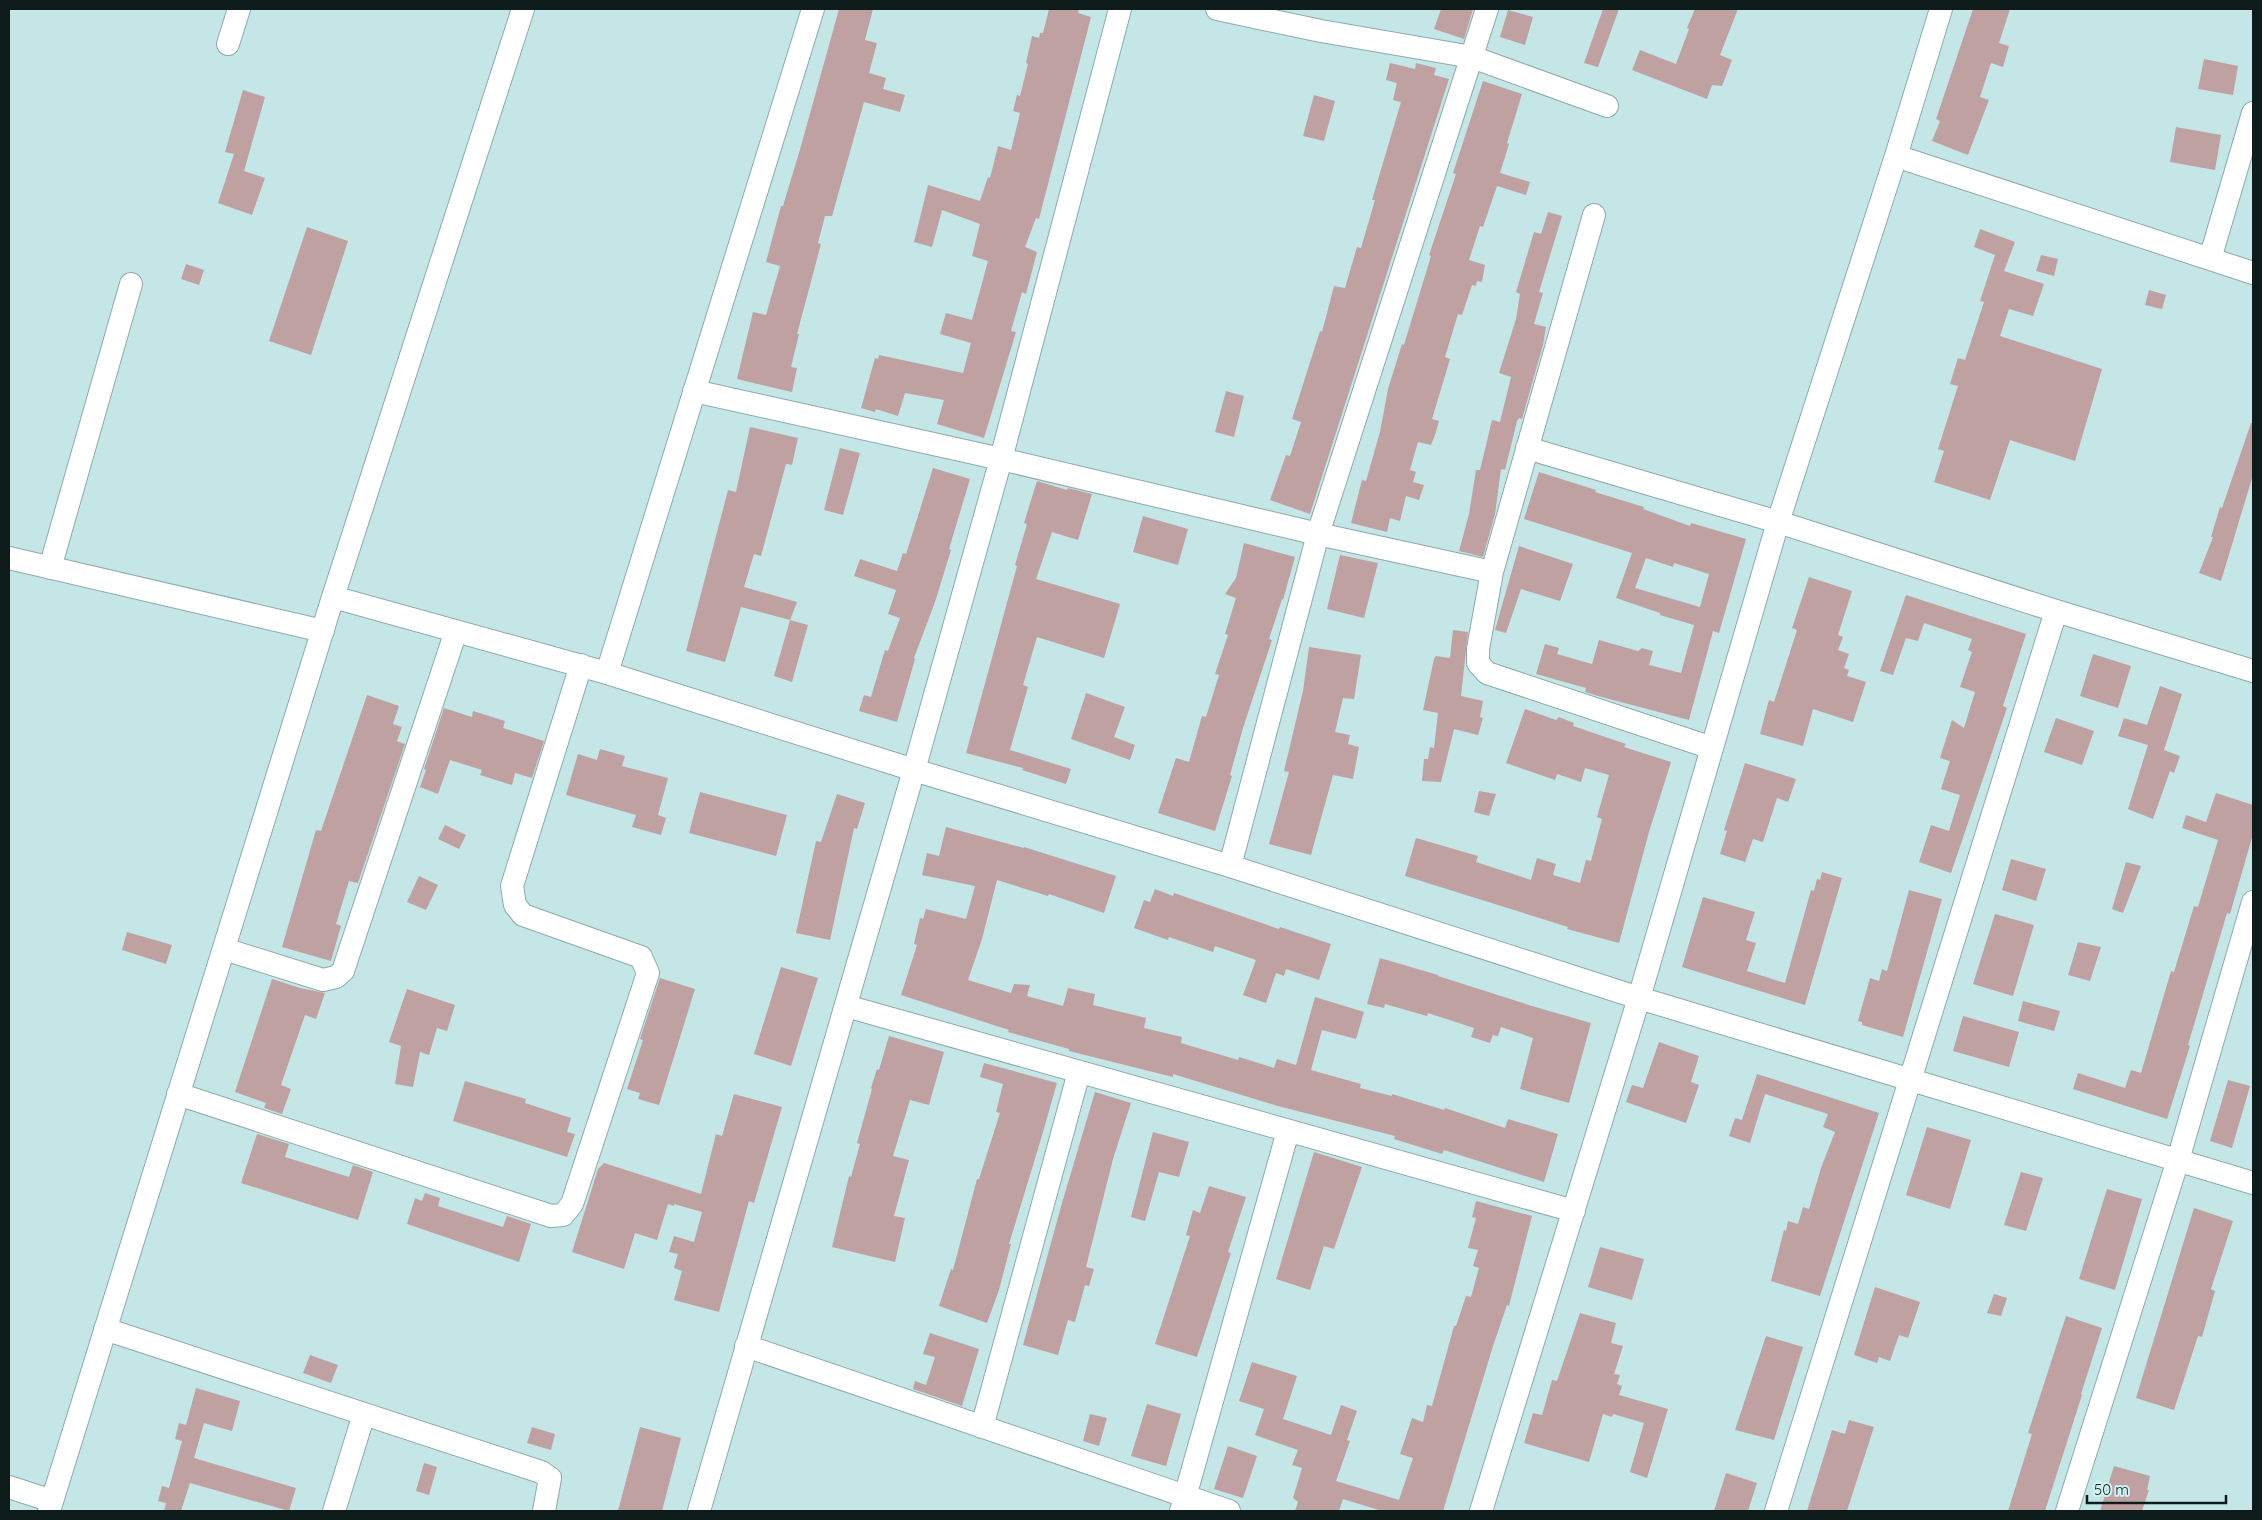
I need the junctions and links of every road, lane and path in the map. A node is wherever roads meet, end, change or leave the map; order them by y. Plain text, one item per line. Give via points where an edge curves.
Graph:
1 (239, 9) edge
2 (523, 9) edge
3 (812, 9) edge
4 (1120, 9) edge
5 (1217, 9) edge
6 (1487, 9) edge
7 (1941, 9) edge
8 (228, 44) dead end
9 (1472, 57) junction
10 (1606, 106) dead end
11 (2253, 113) edge
12 (1896, 156) junction
13 (1594, 216) dead end
14 (2210, 259) junction
15 (2253, 273) edge
16 (131, 284) dead end
17 (694, 391) junction
18 (1527, 448) junction
19 (1001, 459) junction
20 (1778, 522) junction
21 (1318, 534) junction
22 (9, 558) edge
23 (50, 568) junction
24 (1492, 572) junction
25 (333, 597) junction
26 (2056, 611) junction
27 (323, 631) junction
28 (456, 631) junction
29 (581, 665) junction
30 (2253, 671) edge
31 (607, 672) junction
32 (1712, 748) junction
33 (914, 770) junction
34 (1230, 866) junction
35 (2253, 902) edge
36 (224, 949) junction
37 (1640, 998) junction
38 (846, 1006) junction
39 (1079, 1072) junction
40 (1910, 1079) junction
41 (178, 1094) junction
42 (1288, 1131) junction
43 (2178, 1160) junction
44 (2253, 1183) edge
45 (1574, 1211) junction
46 (105, 1329) junction
47 (746, 1346) junction
48 (364, 1414) junction
49 (982, 1427) junction
50 (9, 1487) edge
51 (1184, 1504) edge
52 (50, 1506) edge
53 (334, 1511) edge
54 (544, 1511) edge
55 (699, 1511) edge
56 (1229, 1511) edge
57 (1481, 1511) edge
58 (1776, 1511) edge
59 (2067, 1511) edge

1 - 8 street
2 - 25 street
3 - 17 street
4 - 19 street
5 - 9 street via 1320,31
6 - 9 street
7 - 12 street
9 - 10 street
9 - 21 street
11 - 14 street
12 - 14 street
12 - 20 street
13 - 18 street
14 - 15 street
16 - 23 street
17 - 19 street
17 - 31 street
18 - 20 street
18 - 24 street
19 - 21 street
19 - 33 street
20 - 26 street
20 - 32 street
21 - 24 street
21 - 34 street
22 - 23 street
23 - 27 street
24 - 32 street via 1478,649 1478,663 1487,673
25 - 27 street
25 - 28 street
26 - 30 street
26 - 40 street
27 - 36 street
28 - 29 street
28 - 36 street via 343,971 336,978 323,980
29 - 31 street
29 - 41 street via 512,886 515,905 523,915 641,958 648,972 572,1204 563,1215 551,1216
31 - 33 street
32 - 37 street
33 - 34 street
33 - 38 street
34 - 37 street
35 - 43 street
36 - 41 street
37 - 40 street
37 - 45 street
38 - 39 street
38 - 47 street
39 - 42 street
39 - 49 street
40 - 43 street
40 - 58 street
41 - 46 street
42 - 45 street
42 - 51 street
43 - 44 street
43 - 59 street
45 - 57 street
46 - 48 street
46 - 52 street
47 - 49 street
47 - 55 street
48 - 53 street
48 - 54 street via 541,1472 550,1478
49 - 51 street
50 - 52 street
51 - 56 street

